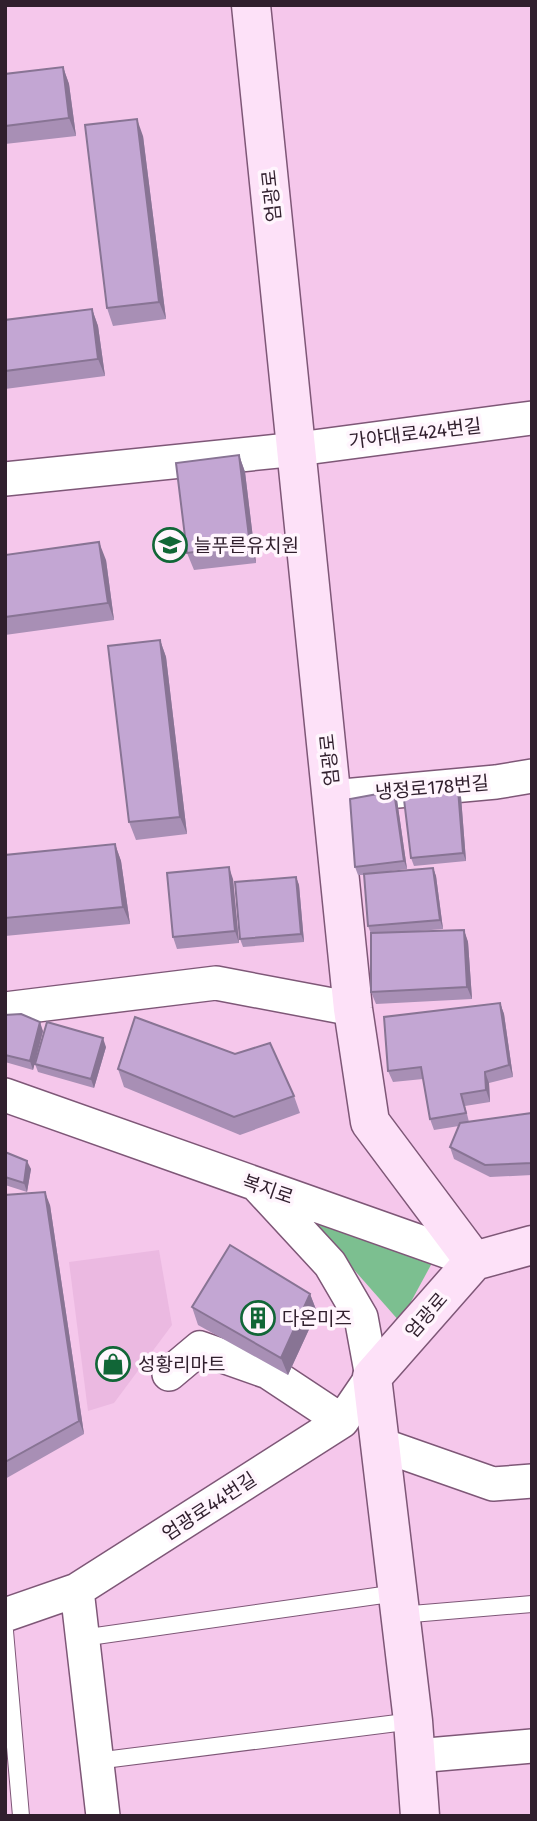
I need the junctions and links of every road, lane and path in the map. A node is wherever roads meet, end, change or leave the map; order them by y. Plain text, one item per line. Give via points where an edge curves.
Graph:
1 (251, 5) edge
2 (532, 418) edge
3 (298, 449) junction
4 (5, 479) edge
5 (532, 776) edge
6 (332, 797) junction
7 (5, 1009) edge
8 (353, 1009) junction
9 (5, 1095) edge
10 (257, 1185) junction
11 (532, 1245) edge
12 (474, 1261) junction
13 (169, 1374) dead end
14 (372, 1377) junction
15 (342, 1421) junction
16 (379, 1444) junction
17 (532, 1481) edge
18 (77, 1590) junction
19 (398, 1604) junction
20 (532, 1604) edge
21 (5, 1615) edge
22 (5, 1631) edge
23 (82, 1638) junction
24 (415, 1738) junction
25 (532, 1745) edge
26 (96, 1761) junction
27 (21, 1816) edge
28 (103, 1816) edge
29 (420, 1816) edge

1 - 3 main road, 엄광로
2 - 3 street, 가야대로424번길
3 - 4 street, 가야대로424번길
3 - 6 main road, 엄광로
5 - 6 street, 냉정로178번길
6 - 8 main road, 엄광로
7 - 8 street via 216,983
8 - 12 main road, 엄광로 via 370,1122
9 - 10 street, 복지로
10 - 12 street, 복지로
10 - 14 street via 330,1264 361,1317
11 - 12 main road
12 - 14 main road, 엄광로
13 - 15 street via 200,1348 268,1372
14 - 15 street, 엄광로44번길
14 - 16 main road
15 - 18 street, 엄광로44번길
16 - 17 street via 493,1484
16 - 19 main road
18 - 21 street, 엄광로44번길
18 - 23 street
19 - 20 lane
19 - 23 lane
19 - 24 main road
22 - 27 lane
23 - 26 street
24 - 25 street
24 - 26 lane
24 - 29 main road
26 - 28 street

